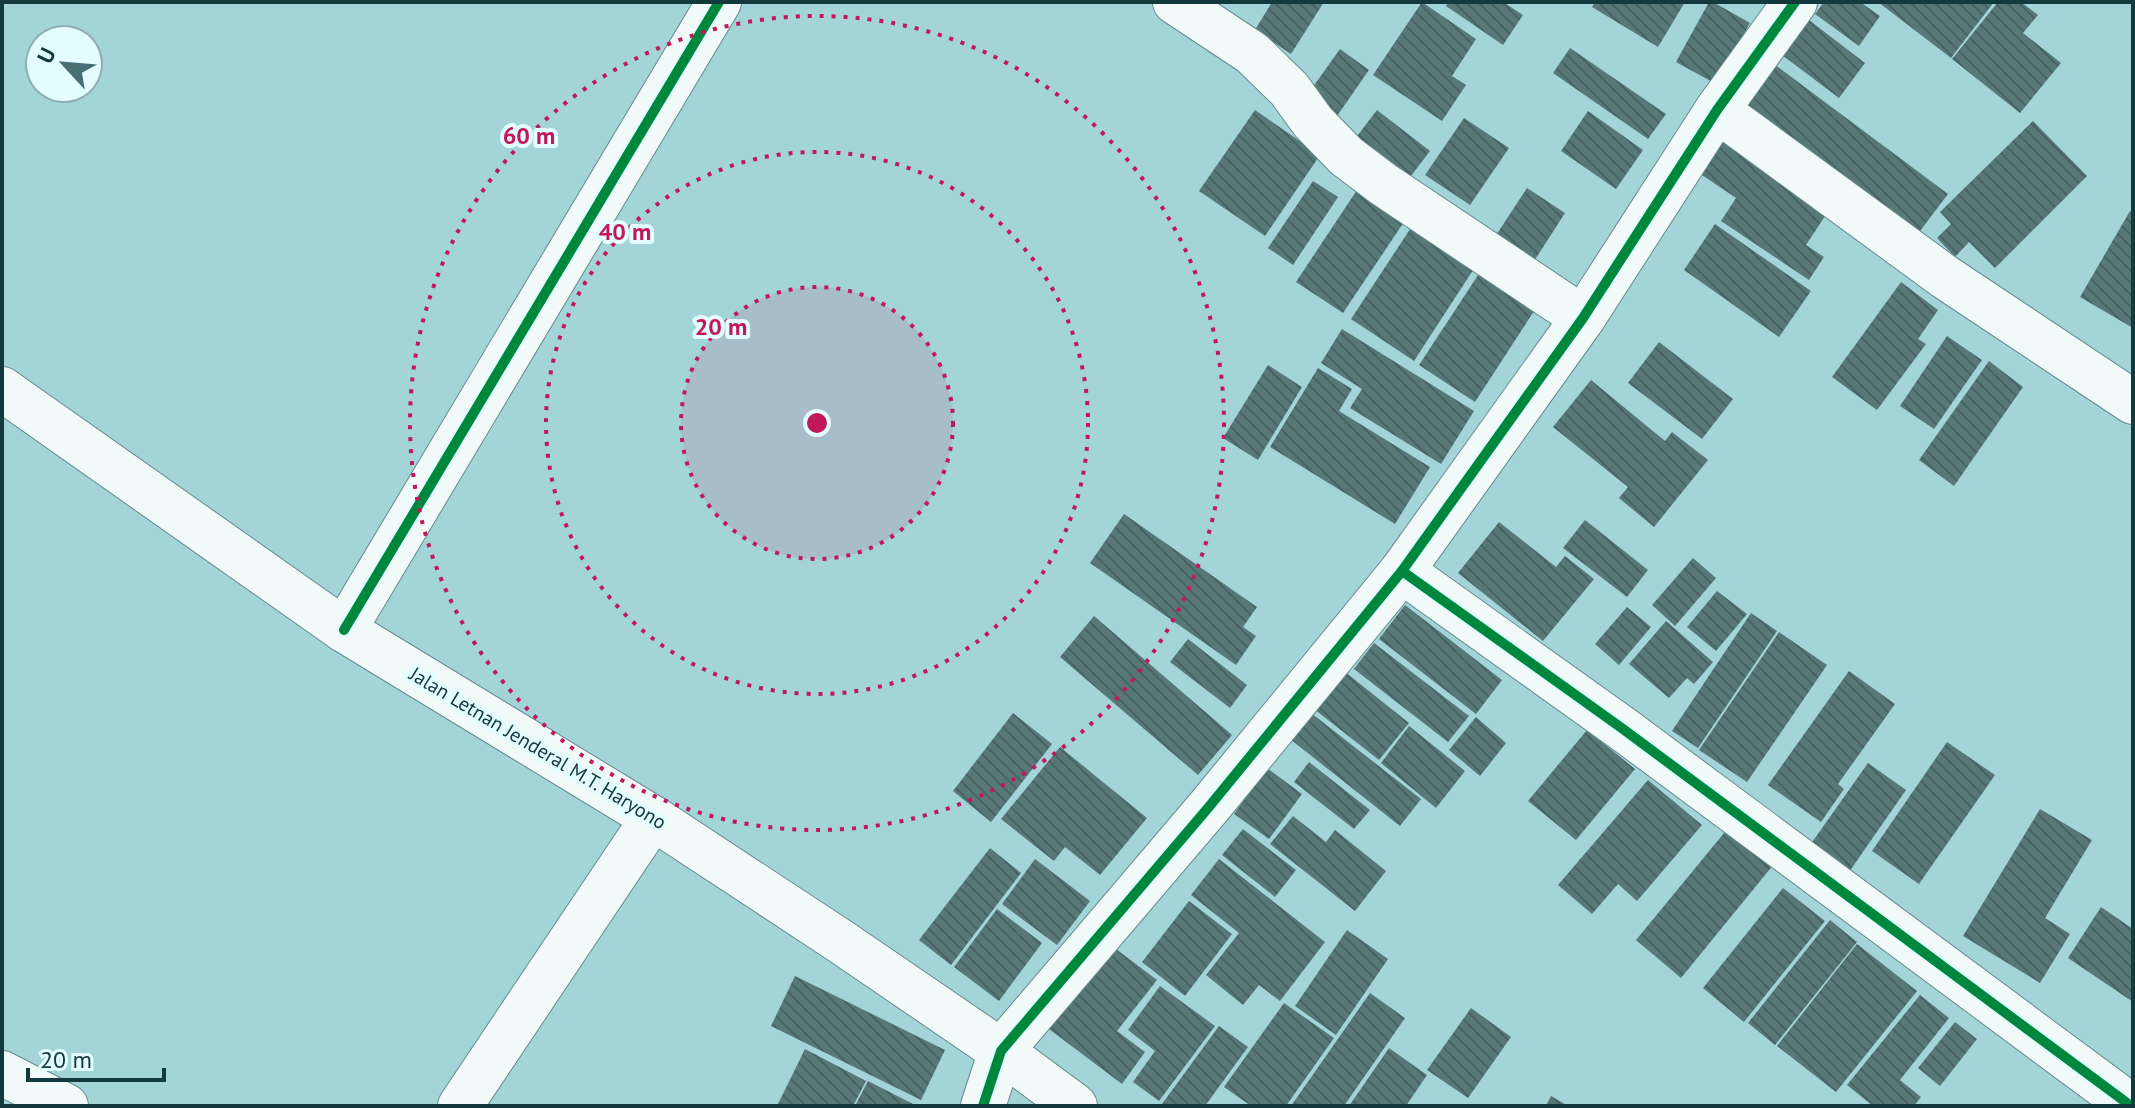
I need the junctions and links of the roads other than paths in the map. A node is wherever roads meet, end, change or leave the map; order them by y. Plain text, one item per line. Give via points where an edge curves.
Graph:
1 (719, 2) edge
2 (1175, 2) edge
3 (1795, 2) edge
4 (1717, 110) junction
5 (1583, 318) junction
6 (2, 389) edge
7 (2133, 402) edge
8 (1402, 571) junction
9 (344, 630) junction
10 (653, 818) junction
11 (1001, 1051) junction
12 (2, 1073) edge
13 (66, 1106) edge
14 (460, 1106) edge
15 (983, 1106) edge
16 (1075, 1106) edge
17 (2131, 1106) edge

1 - 9 street
2 - 5 street via 1252,53 1346,156
3 - 4 street
4 - 5 street
4 - 7 street via 1945,277
5 - 8 street
6 - 9 street, Jalan Letnan Jenderal M.T. Haryono
8 - 11 street
8 - 17 street
9 - 10 street, Jalan Letnan Jenderal M.T. Haryono
10 - 11 street, Jalan Letnan Jenderal M.T. Haryono
10 - 14 street
11 - 15 street
11 - 16 street, Jalan Letnan Jenderal M.T. Haryono
12 - 13 street

